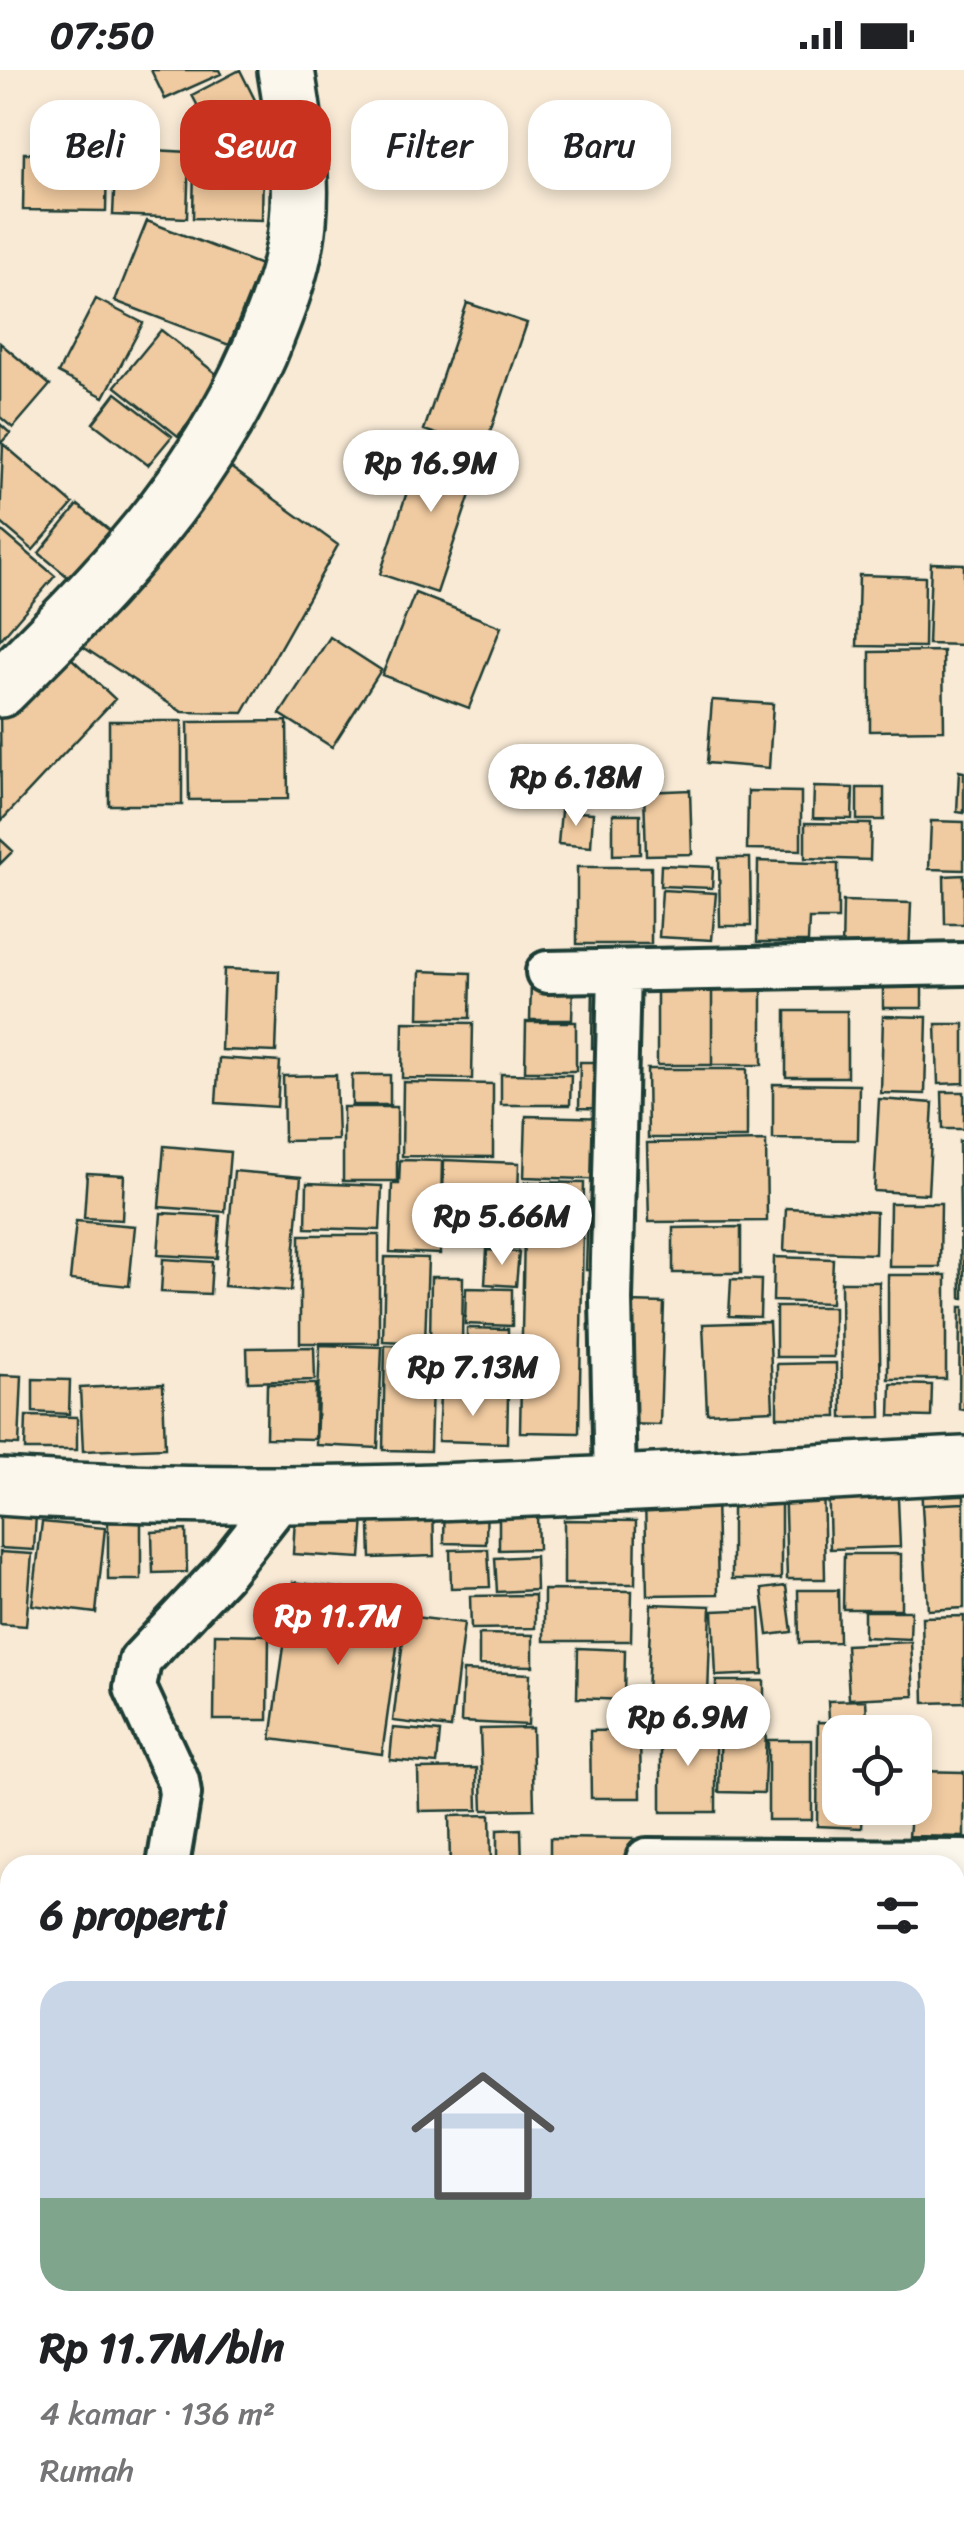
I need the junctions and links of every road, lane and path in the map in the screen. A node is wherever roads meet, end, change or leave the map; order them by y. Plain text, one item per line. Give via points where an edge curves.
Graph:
1 (286, 70) edge
2 (0, 689) edge
3 (964, 964) edge
4 (618, 971) junction
5 (547, 972) dead end
6 (964, 1465) edge
7 (615, 1482) junction
8 (0, 1488) edge
9 (285, 1494) junction
10 (170, 1855) edge

1 - 2 street via 298,143 298,222 272,322 234,408 189,484 100,589
3 - 4 street
4 - 5 street
4 - 7 street via 611,1300
6 - 7 street
7 - 9 street
8 - 9 street
9 - 10 street via 135,1674 135,1688 178,1781

